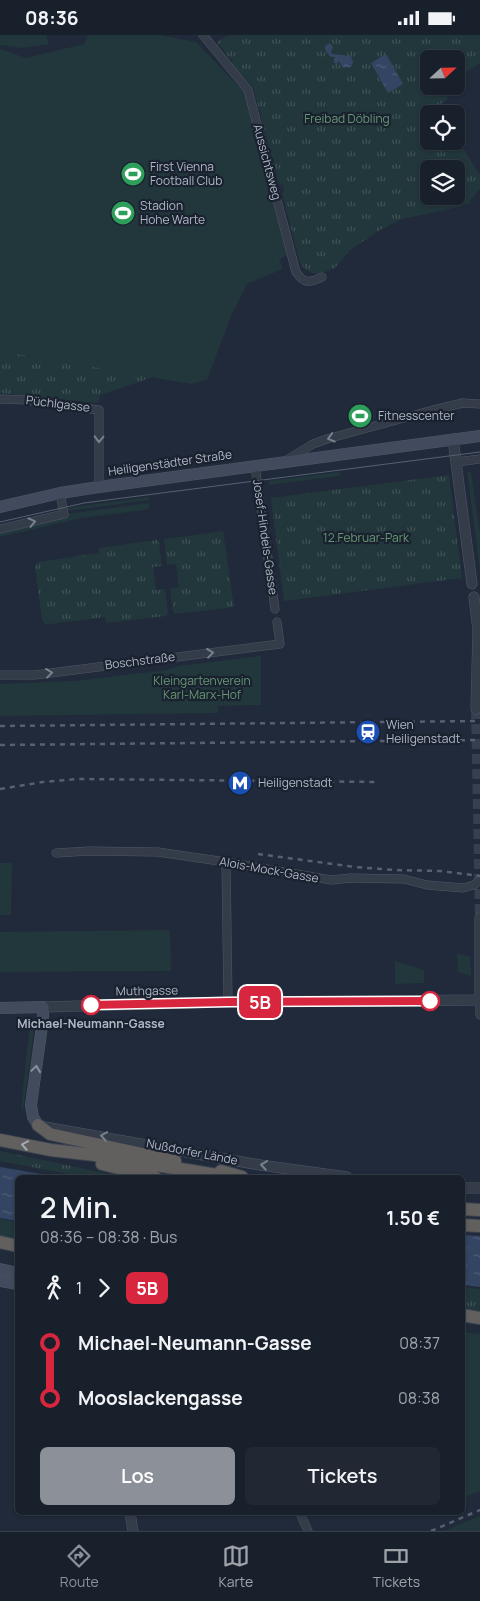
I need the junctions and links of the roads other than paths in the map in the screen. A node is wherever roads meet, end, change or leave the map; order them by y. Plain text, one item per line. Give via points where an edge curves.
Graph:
1 (203, 35) edge
2 (322, 277) dead end
3 (0, 399) edge
4 (480, 403) edge
5 (480, 436) edge
6 (453, 439) junction
7 (480, 459) edge
8 (284, 461) junction
9 (456, 462) junction
10 (255, 466) junction
11 (99, 487) junction
12 (60, 493) junction
13 (0, 507) edge
14 (0, 529) edge
15 (472, 584) dead end
16 (474, 597) dead end
17 (276, 609) dead end
18 (479, 621) edge
19 (277, 622) dead end
20 (0, 675) edge
21 (478, 679) edge
22 (476, 709) dead end
23 (56, 853) dead end
24 (226, 862) junction
25 (480, 880) edge
26 (480, 918) edge
27 (480, 1000) edge
28 (228, 1002) junction
29 (43, 1007) junction
30 (0, 1009) edge
31 (480, 1015) edge
32 (38, 1125) junction
33 (0, 1140) edge
34 (51, 1150) junction
35 (147, 1175) edge
36 (217, 1175) edge
37 (235, 1175) edge
38 (332, 1175) edge
39 (465, 1188) edge
40 (480, 1188) edge
41 (465, 1202) edge
42 (480, 1203) edge
43 (465, 1209) edge
44 (480, 1211) edge
45 (465, 1225) edge
46 (480, 1226) edge
47 (0, 1242) edge
48 (15, 1244) edge
49 (0, 1269) edge
50 (15, 1272) edge
51 (0, 1281) edge
52 (15, 1284) edge
53 (465, 1316) edge
54 (480, 1318) edge
55 (130, 1515) edge
56 (301, 1515) edge
57 (133, 1531) edge
58 (308, 1531) edge

1 - 2 street, Aussichtsweg via 248,90 296,272 311,283
3 -> 11 street, Püchlgasse via 99,410
4 -> 8 street, Heiligenstädter Straße via 433,410 327,439
5 - 6 main road, Heiligenstädter Straße
6 - 8 main road, Heiligenstädter Straße
6 - 9 street
7 - 9 street
8 - 10 main road, Heiligenstädter Straße
9 - 15 street
10 - 11 main road, Heiligenstädter Straße
10 - 17 street, Josef-Hindels-Gasse
11 - 12 main road, Heiligenstädter Straße
12 - 13 main road, Heiligenstädter Straße
14 -> 12 street via 64,514
16 - 18 street
18 - 21 street
20 -> 19 street, Boschstraße via 35,675 280,644
21 - 22 street
23 - 24 street, Alois-Mock-Gasse via 158,852
24 - 25 street, Alois-Mock-Gasse via 331,881 404,879 427,885 463,887
24 - 28 street
26 - 27 street
27 - 28 street, Muthgasse
27 - 31 street
28 - 29 street, Muthgasse
29 - 30 main road, Muthgasse
32 -> 29 main road via 31,1105
32 - 37 highway via 50,1134
38 -> 32 street, Nußdorfer Lände
34 -> 33 highway, Nußdorfer Lände
34 - 35 highway
34 - 36 highway, Nußdorfer Lände
39 - 40 street
41 - 42 highway
43 - 44 highway
45 - 46 highway
47 - 48 highway
49 - 50 main road
51 - 52 main road
53 - 54 highway
55 - 57 street
56 - 58 street

